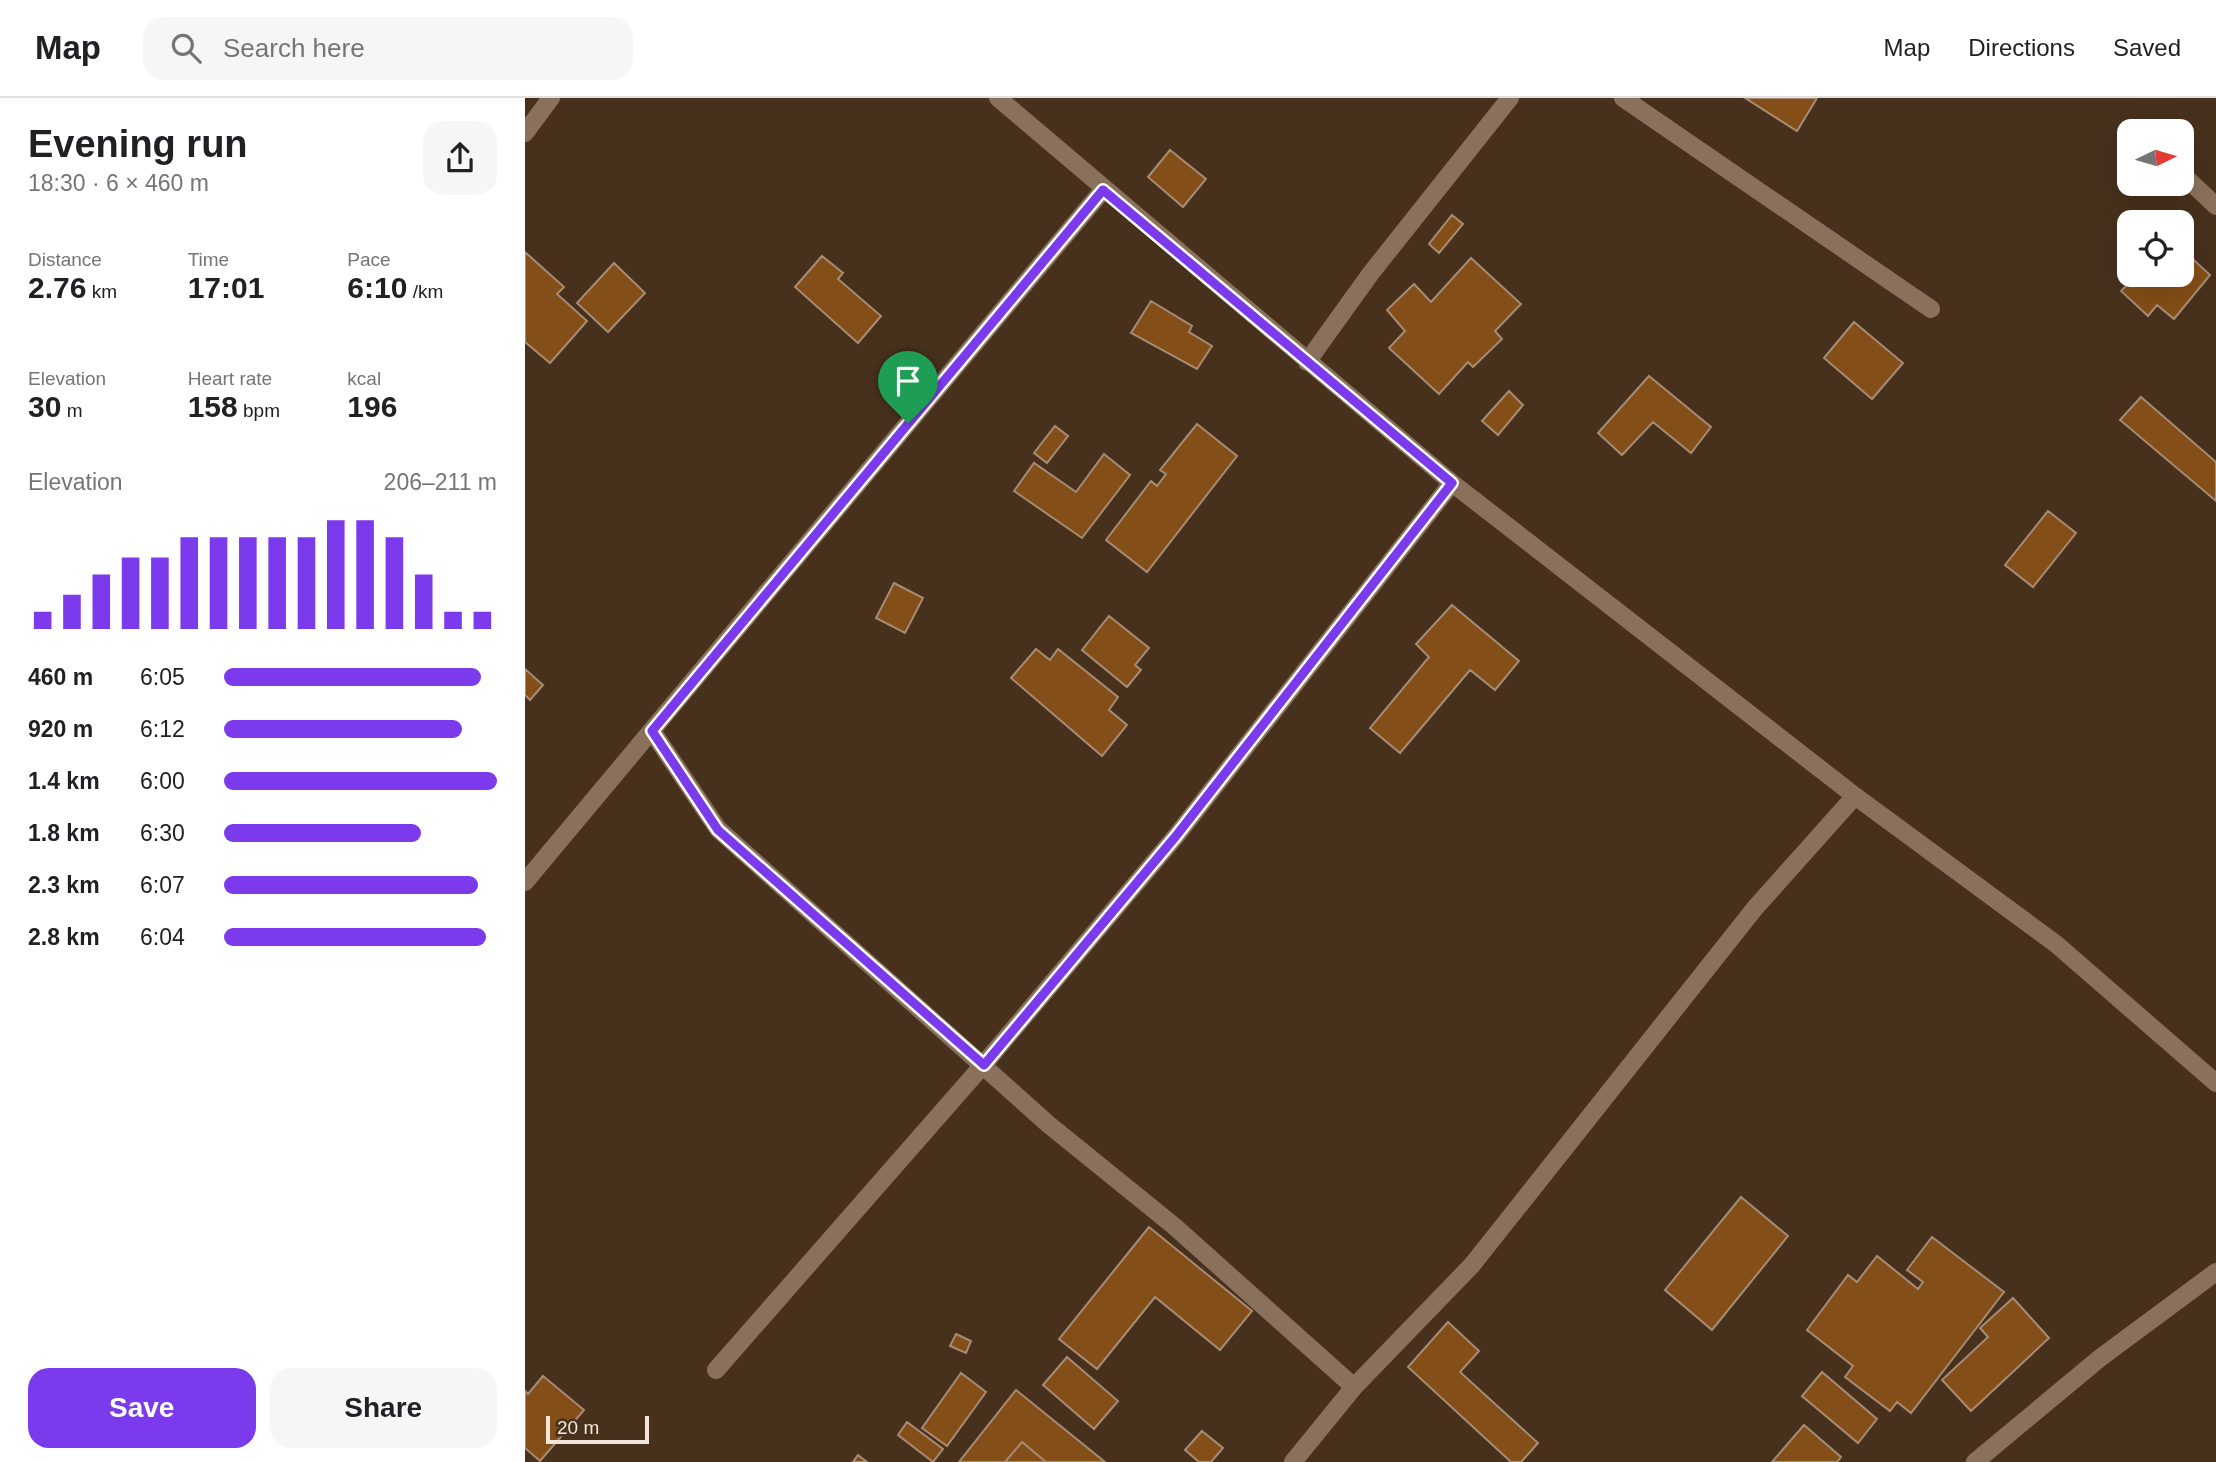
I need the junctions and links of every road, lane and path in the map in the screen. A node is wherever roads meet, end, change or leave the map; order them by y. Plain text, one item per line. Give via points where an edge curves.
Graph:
1 (551, 98) edge
2 (998, 98) edge
3 (1510, 98) edge
4 (1623, 98) edge
5 (525, 133) edge
6 (2195, 186) edge
7 (1103, 190) junction
8 (2216, 206) edge
9 (1931, 309) dead end
10 (1307, 362) junction
11 (1452, 483) junction
12 (652, 731) junction
13 (1855, 796) junction
14 (525, 882) edge
15 (984, 1065) junction
16 (2216, 1083) edge
17 (2216, 1272) edge
18 (716, 1370) dead end
19 (1354, 1387) junction
20 (1293, 1462) edge
21 (1975, 1462) edge

1 - 5 street
2 - 7 street
3 - 10 street
4 - 9 street
6 - 8 street
7 - 10 street
7 - 12 street
10 - 11 street
11 - 13 street
11 - 15 street via 1176,836
12 - 14 street
12 - 15 street via 718,830
13 - 16 street via 2056,944
13 - 19 street via 1755,908 1472,1265
15 - 18 street
15 - 19 street
17 - 21 street via 2100,1358
19 - 20 street

